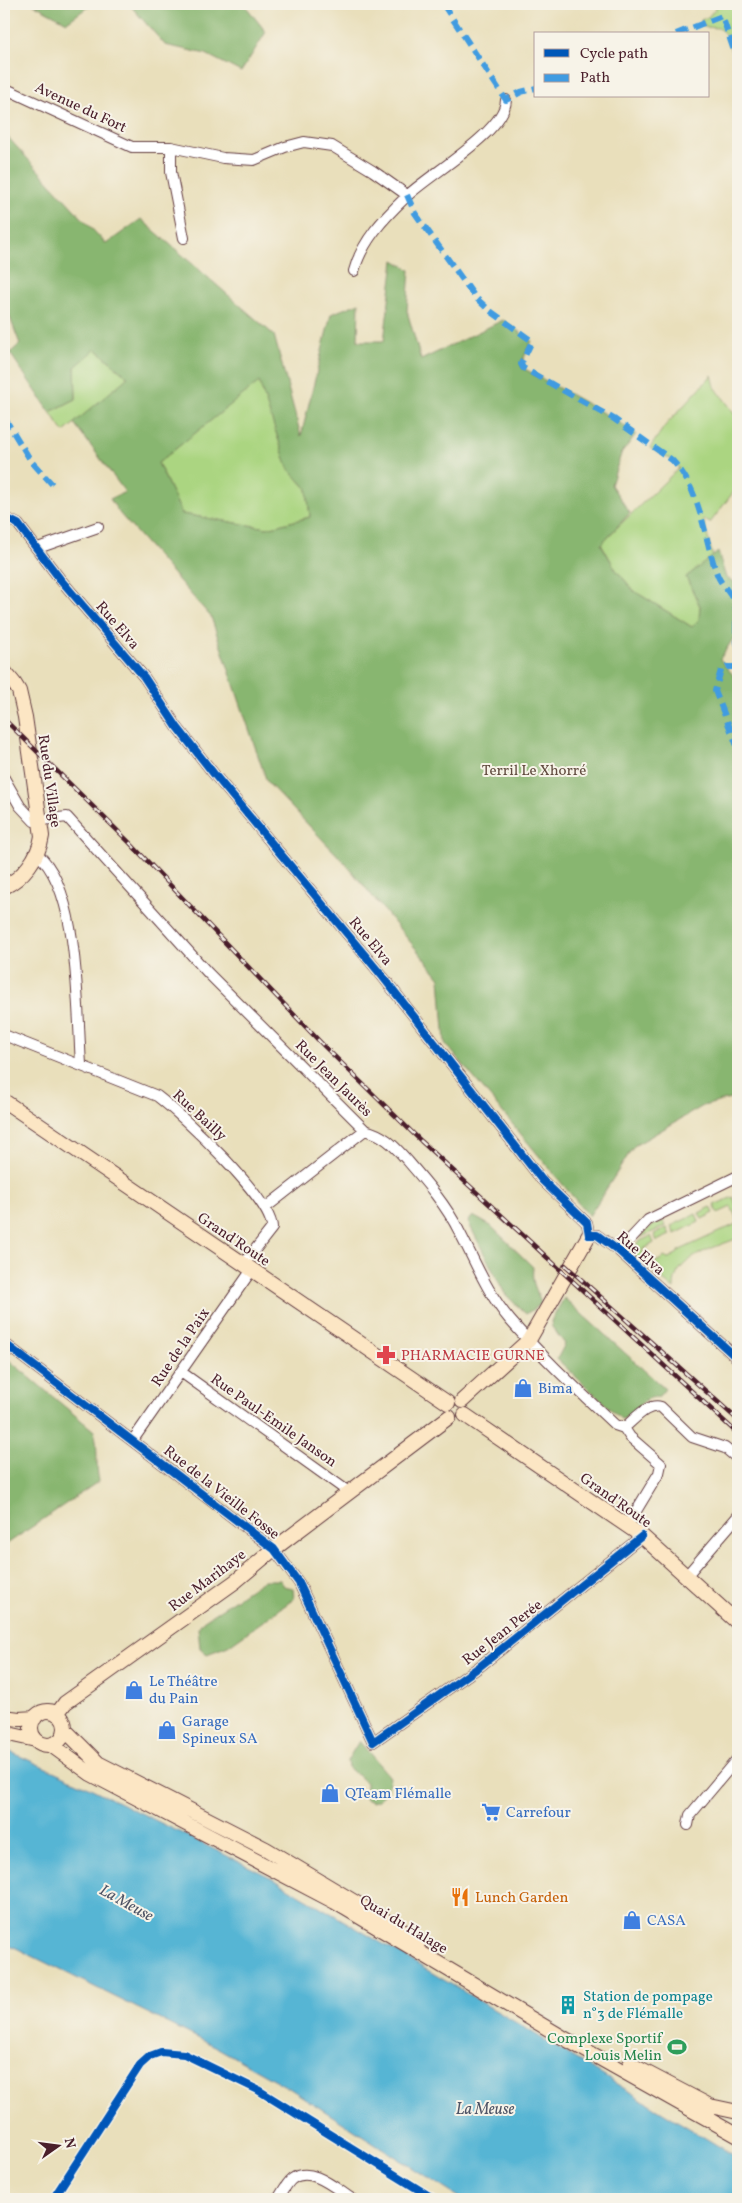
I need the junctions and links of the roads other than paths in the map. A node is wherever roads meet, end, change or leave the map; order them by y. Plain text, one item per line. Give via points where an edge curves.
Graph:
1 (4, 88) edge
2 (506, 100) dead end
3 (171, 147) junction
4 (407, 195) junction
5 (184, 238) dead end
6 (354, 271) dead end
7 (4, 517) edge
8 (98, 527) dead end
9 (38, 548) junction
10 (4, 670) edge
11 (4, 778) edge
12 (41, 822) junction
13 (37, 854) junction
14 (4, 887) edge
15 (4, 1035) edge
16 (81, 1064) junction
17 (4, 1101) edge
18 (365, 1130) junction
19 (738, 1176) edge
20 (265, 1208) junction
21 (590, 1235) junction
22 (619, 1251) junction
23 (247, 1268) junction
24 (529, 1340) junction
25 (4, 1343) edge
26 (738, 1359) edge
27 (181, 1372) junction
28 (462, 1401) junction
29 (448, 1403) junction
30 (465, 1415) junction
31 (449, 1417) junction
32 (624, 1428) junction
33 (134, 1440) junction
34 (738, 1459) edge
35 (350, 1493) junction
36 (738, 1516) edge
37 (627, 1526) junction
38 (642, 1536) junction
39 (274, 1549) junction
40 (687, 1575) junction
41 (738, 1623) edge
42 (57, 1714) junction
43 (4, 1717) edge
44 (35, 1718) junction
45 (65, 1730) junction
46 (4, 1733) edge
47 (36, 1740) junction
48 (373, 1742) joint
49 (51, 1745) junction
50 (738, 1758) edge
51 (688, 1826) dead end
52 (738, 2112) edge
53 (738, 2136) edge
54 (278, 2199) edge
55 (352, 2199) edge

1 - 3 street, Avenue du Fort via 132,147
2 - 4 street via 504,112 468,150
3 - 4 street, Avenue du Fort via 223,158 254,160 304,142 332,146
3 - 5 street via 171,172
4 - 6 street via 365,241
7 - 9 street, Rue Elva via 18,524
8 - 9 street
9 - 21 street, Rue Elva via 60,579 144,676 214,774 383,977 542,1180 586,1223
10 - 12 street, Rue du Village via 18,691
11 - 12 street via 27,815
12 - 13 street, Rue du Village via 42,836
12 - 18 street, Rue Jean Jaurès via 67,817 208,973
13 - 14 street, Rue du Village via 22,874
13 - 16 street via 53,870 68,909
15 - 16 street, Rue Bailly
16 - 20 street, Rue Bailly via 157,1096 169,1105 228,1162
17 - 23 street, Grand'Route
18 - 20 street
18 - 24 street, Rue Jean Jaurès via 388,1140 420,1175 459,1230 488,1287
19 - 22 street via 648,1220
20 - 23 street, Rue Bailly via 272,1228
21 - 22 street, Rue Elva via 597,1236
21 - 24 street
22 - 26 street, Rue Elva
23 - 27 street, Rue de la Paix
23 - 29 street, Grand'Route
24 - 28 street
24 - 32 street, Rue Jean Jaurès via 615,1425
25 - 33 street, Rue de la Vieille Fosse
27 - 33 street, Rue de la Paix
27 - 35 street, Rue Paul-Emile Janson
28 - 29 street
28 - 30 street via 466,1405
29 - 31 street via 445,1408
30 - 31 street via 454,1420
30 - 37 street, Grand'Route
31 - 35 street, Rue Marihaye
32 - 34 street via 654,1405 661,1407 692,1437 725,1448
32 - 37 street, Rue Jean Jaurès via 661,1464 659,1474
33 - 39 street, Rue de la Vieille Fosse
35 - 39 street, Rue Marihaye
36 - 40 street
37 - 38 street, Grand'Route
38 - 40 street, Grand'Route
38 - 48 street, Rue Jean Perée via 480,1667
39 - 42 street, Rue Marihaye via 65,1703
39 - 48 street, Rue de la Vieille Fosse via 299,1583
40 - 41 street, Grand'Route
42 - 44 street via 48,1711
42 - 45 street via 64,1721
43 - 44 street
44 - 47 street via 32,1732
45 - 49 street via 59,1741
45 - 52 street, Quai du Halage via 98,1763 266,1850 572,2032 694,2100
46 - 47 street
47 - 49 street
49 - 53 street, Quai du Halage via 91,1774 335,1902 562,2037
50 - 51 street via 690,1815
54 - 55 street via 290,2180 310,2174

